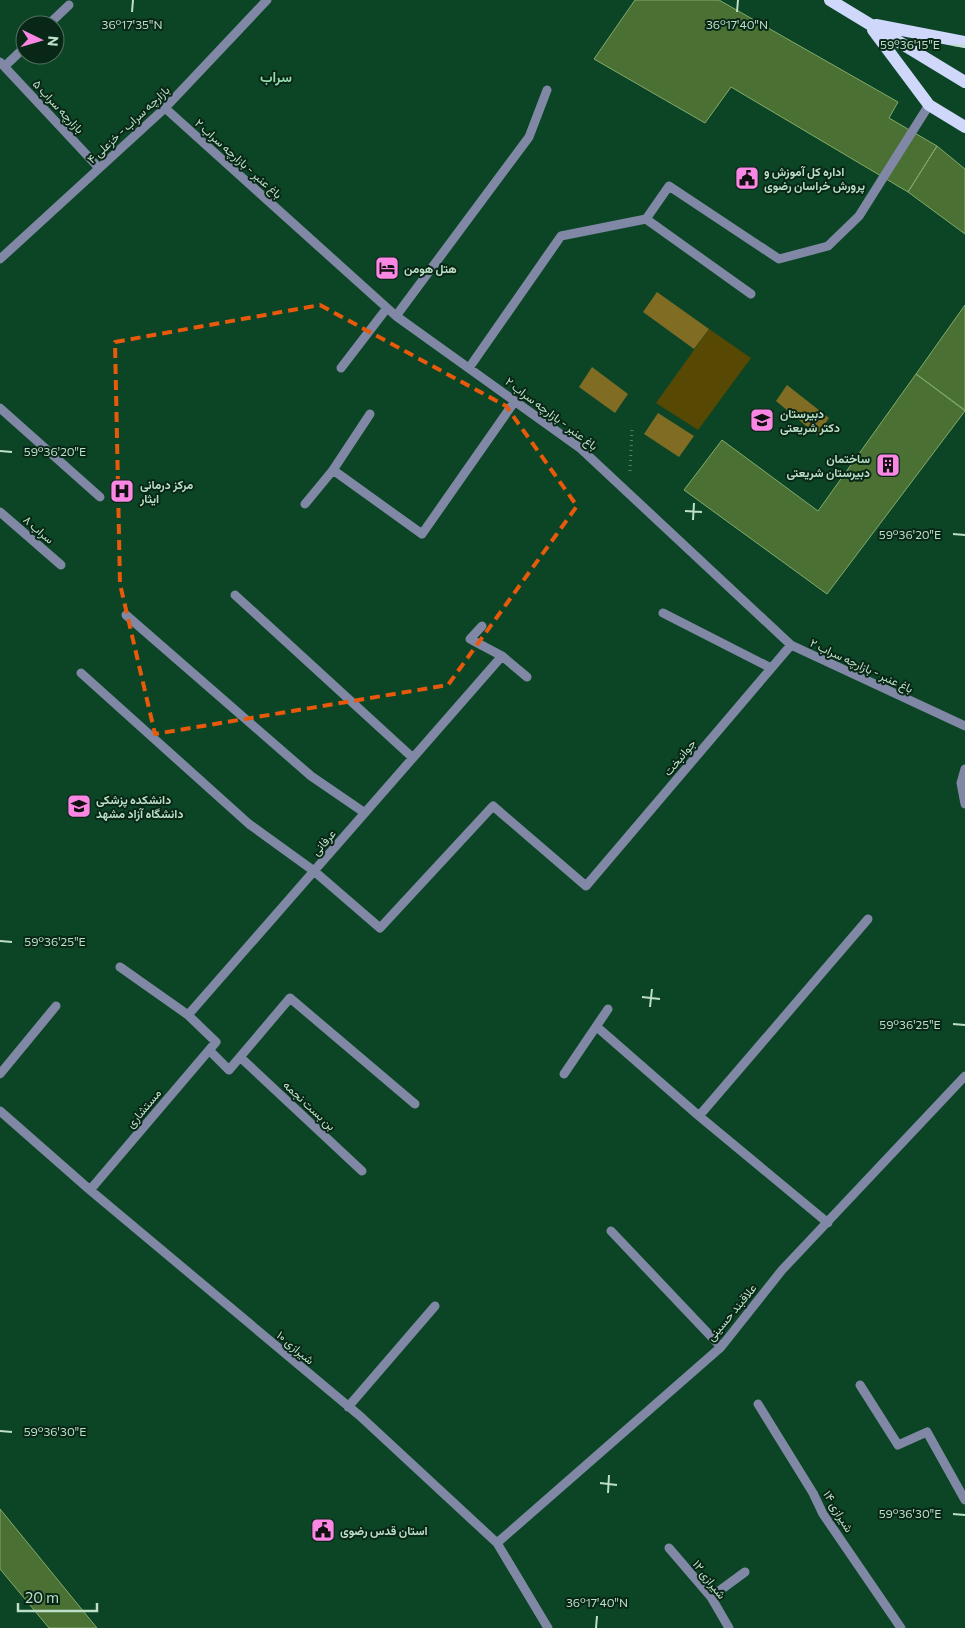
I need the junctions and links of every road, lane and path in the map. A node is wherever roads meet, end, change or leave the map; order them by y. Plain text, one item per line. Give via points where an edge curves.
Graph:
1 (267, 0) edge
2 (830, 0) edge
3 (69, 6) dead end
4 (59, 15) edge
5 (869, 24) junction
6 (964, 39) edge
7 (15, 54) edge
8 (2, 64) edge
9 (965, 82) edge
10 (547, 90) dead end
11 (929, 105) junction
12 (165, 108) junction
13 (965, 127) edge
14 (99, 168) junction
15 (646, 218) junction
16 (0, 259) edge
17 (751, 294) dead end
18 (387, 308) junction
19 (396, 316) junction
20 (342, 368) dead end
21 (469, 368) junction
22 (515, 401) junction
23 (0, 408) edge
24 (370, 414) dead end
25 (632, 429) dead end
26 (333, 470) junction
27 (621, 486) junction
28 (100, 497) dead end
29 (305, 504) dead end
30 (0, 512) edge
31 (61, 565) dead end
32 (235, 595) dead end
33 (663, 613) dead end
34 (126, 615) dead end
35 (482, 626) dead end
36 (791, 645) junction
37 (502, 656) junction
38 (771, 668) junction
39 (81, 673) dead end
40 (527, 677) dead end
41 (965, 726) edge
42 (413, 758) junction
43 (965, 769) edge
44 (965, 804) edge
45 (365, 812) junction
46 (314, 870) junction
47 (868, 919) dead end
48 (120, 967) dead end
49 (56, 1006) dead end
50 (608, 1009) dead end
51 (188, 1015) junction
52 (597, 1027) junction
53 (209, 1050) junction
54 (240, 1057) junction
55 (0, 1074) edge
56 (564, 1074) dead end
57 (964, 1079) edge
58 (415, 1104) dead end
59 (0, 1111) edge
60 (699, 1116) junction
61 (362, 1171) dead end
62 (90, 1190) junction
63 (828, 1223) junction
64 (610, 1232) dead end
65 (435, 1306) dead end
66 (721, 1346) junction
67 (860, 1385) dead end
68 (758, 1404) dead end
69 (348, 1407) junction
70 (965, 1500) edge
71 (497, 1543) junction
72 (669, 1548) dead end
73 (746, 1572) dead end
74 (710, 1597) junction
75 (548, 1628) edge
76 (728, 1628) edge
77 (901, 1628) edge

1 - 12 street, بازارچه سراب - خزعلی ۴
2 - 5 main road
3 - 4 street
5 - 6 main road
5 - 9 main road
5 - 11 main road
7 - 8 street
8 - 14 street, بازارچه سراب ۵
10 - 19 street via 528,137
11 - 13 main road
11 - 15 street via 859,216 828,246 779,259 669,186
12 - 14 street, بازارچه سراب - خزعلی ۴
12 - 18 street, باغ عنبر - بازارچه سراب ۲
14 - 16 street, بازارچه سراب - خزعلی ۴
15 - 17 street
15 - 21 street via 561,236
18 - 19 street, باغ عنبر - بازارچه سراب ۲
18 - 20 street
19 - 21 street, باغ عنبر - بازارچه سراب ۲
21 - 22 street, باغ عنبر - بازارچه سراب ۲
22 - 26 street via 422,534
22 - 27 street, باغ عنبر - بازارچه سراب ۲ via 580,448
23 - 28 street
24 - 26 street
25 - 27 path via 630,477
26 - 29 street
27 - 36 street, باغ عنبر - بازارچه سراب ۲
30 - 31 street, سراب ۸
32 - 42 street
33 - 38 street
34 - 45 street via 312,776
35 - 37 street via 470,639
36 - 38 street, جوانبخت
36 - 41 street, باغ عنبر - بازارچه سراب ۲
37 - 40 street
37 - 42 street, عرفانی
38 - 46 street, جوانبخت via 586,886 493,806 380,928
39 - 46 street via 249,824
42 - 45 street, عرفانی
43 - 44 street via 961,783
45 - 46 street, عرفانی
46 - 51 street, عرفانی
47 - 60 street
48 - 51 street
49 - 55 street
50 - 52 street
51 - 53 street, مستشاری via 216,1042
52 - 56 street
52 - 60 street
53 - 54 street via 229,1070
53 - 62 street, مستشاری
54 - 58 street via 290,998
54 - 61 street, بن بست نجمه
57 - 63 street, علاقبند حسینی
59 - 62 street, شیرازی ۱۰
60 - 63 street
62 - 69 street, شیرازی ۱۰
63 - 66 street, علاقبند حسینی via 782,1270
64 - 66 street
65 - 69 street
66 - 71 street, علاقبند حسینی
67 - 70 street via 898,1445 926,1431
68 - 77 street, شیرازی ۱۴ via 823,1514
69 - 71 street, شیرازی ۱۰
71 - 75 street, شیرازی ۱۰
72 - 74 street, شیرازی ۱۲
73 - 74 street
74 - 76 street, شیرازی ۱۲

